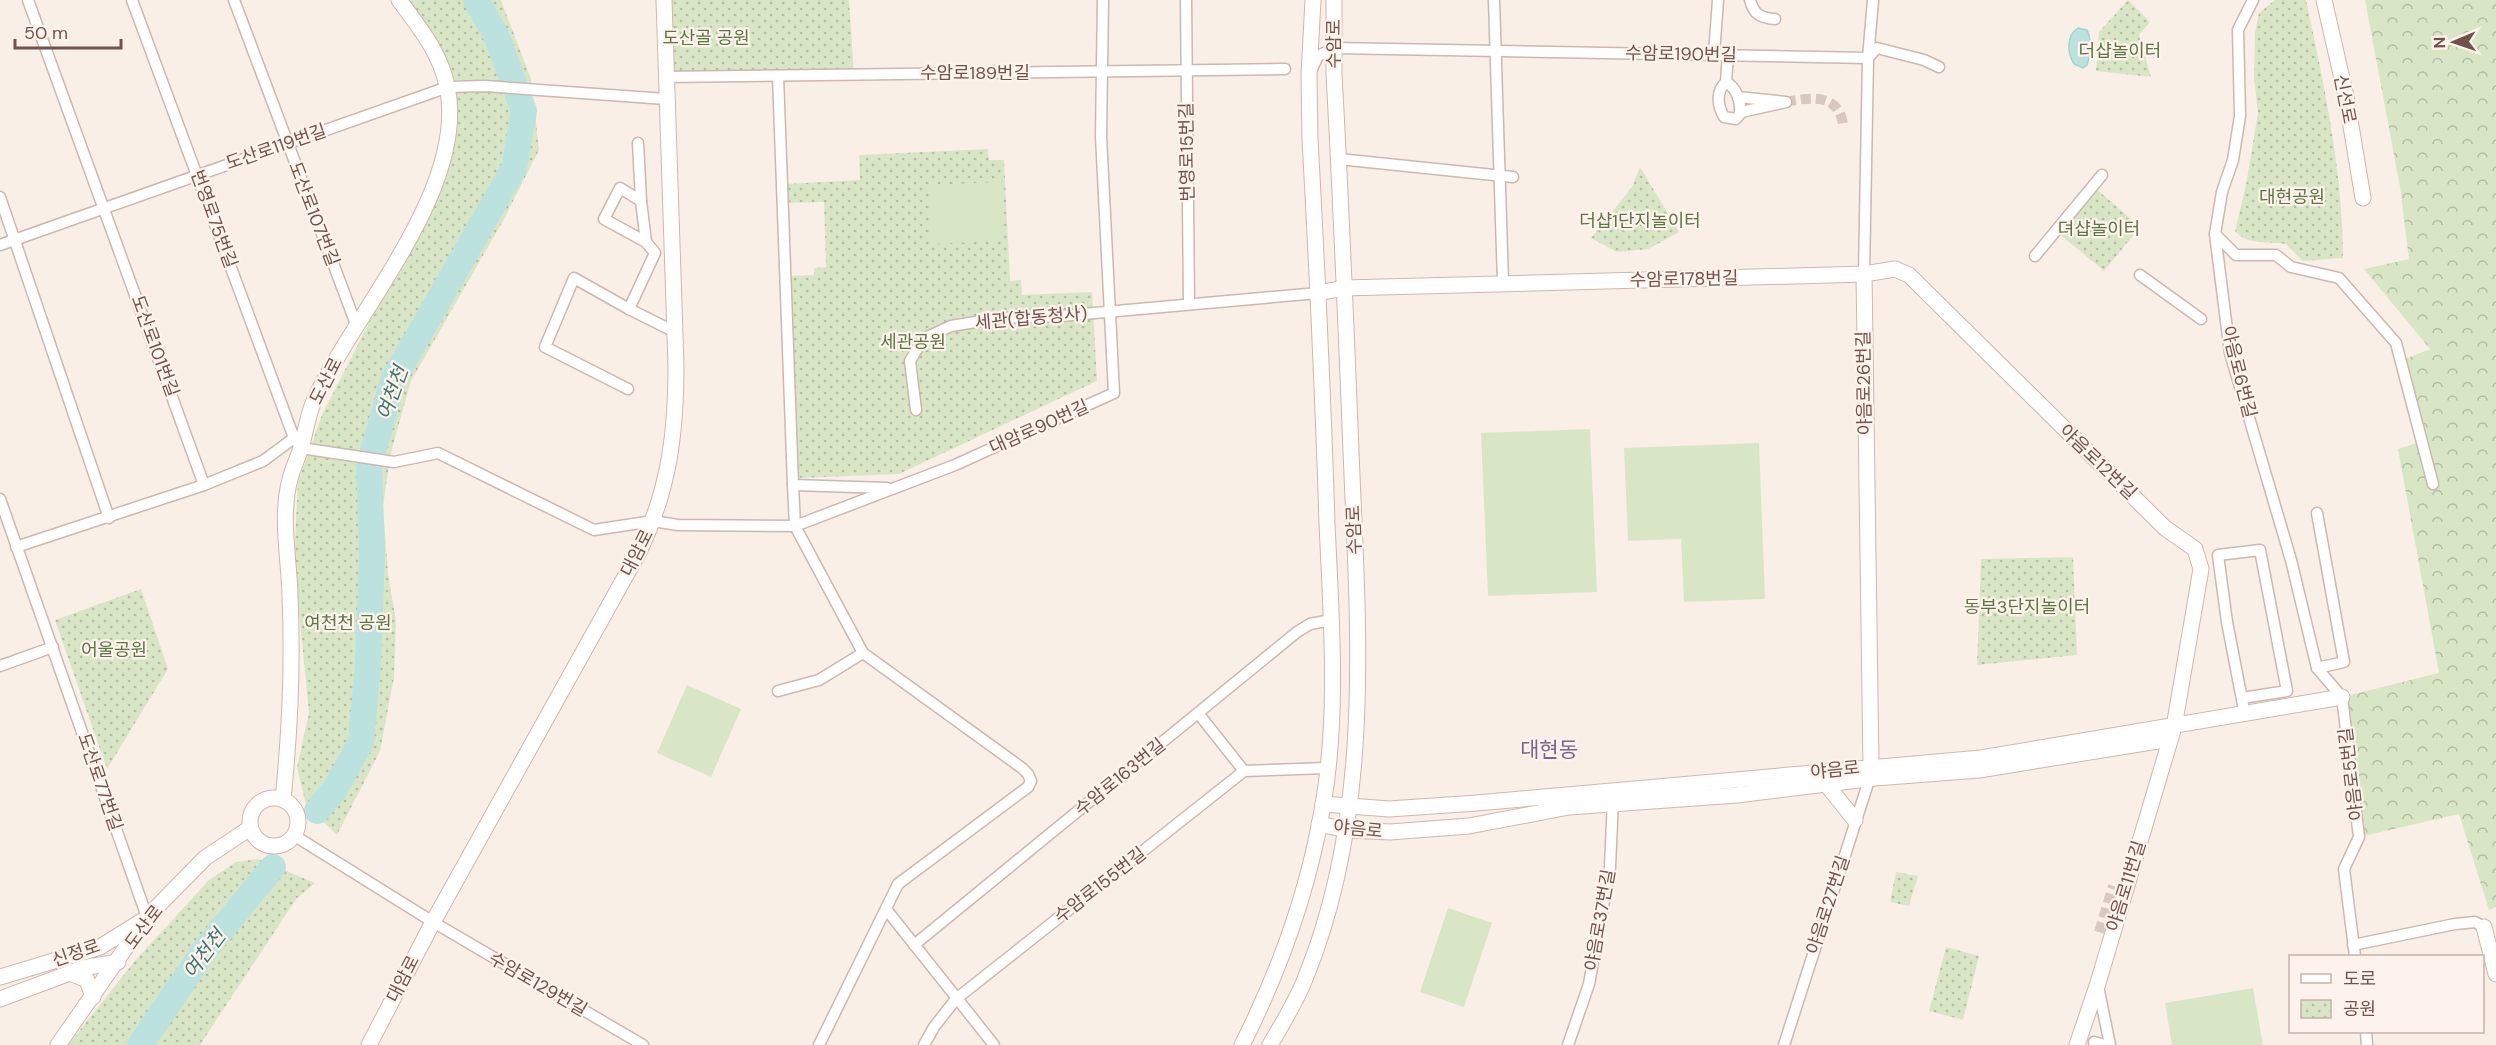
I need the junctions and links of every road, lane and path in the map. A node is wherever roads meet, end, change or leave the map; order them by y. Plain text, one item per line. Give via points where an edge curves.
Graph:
1 (28, 0) edge
2 (132, 0) edge
3 (234, 0) edge
4 (399, 0) edge
5 (664, 0) edge
6 (1103, 0) edge
7 (1186, 0) edge
8 (1313, 0) edge
9 (1334, 0) edge
10 (1494, 0) edge
11 (1718, 0) edge
12 (1750, 0) edge
13 (1873, 0) edge
14 (2253, 0) edge
15 (2324, 0) edge
16 (1775, 19) dead end
17 (1334, 48) junction
18 (1494, 52) junction
19 (1714, 54) junction
20 (1728, 54) junction
21 (1868, 58) junction
22 (1939, 67) dead end
23 (1285, 69) dead end
24 (1186, 71) junction
25 (1102, 72) junction
26 (1309, 75) junction
27 (778, 76) junction
28 (665, 77) junction
29 (1726, 82) junction
30 (448, 87) junction
31 (1738, 97) junction
32 (666, 99) junction
33 (1740, 112) junction
34 (288, 143) junction
35 (638, 143) dead end
36 (1339, 159) junction
37 (198, 175) junction
38 (2102, 175) dead end
39 (1498, 176) junction
40 (1513, 177) dead end
41 (0, 197) edge
42 (2363, 198) dead end
43 (641, 201) junction
44 (105, 207) junction
45 (2214, 234) junction
46 (15, 240) junction
47 (646, 242) junction
48 (0, 245) edge
49 (2035, 256) dead end
50 (1864, 274) junction
51 (2140, 275) dead end
52 (1503, 283) junction
53 (1344, 288) junction
54 (1318, 293) junction
55 (1189, 303) junction
56 (629, 309) junction
57 (1109, 311) junction
58 (2201, 319) dead end
59 (357, 327) junction
60 (675, 332) junction
61 (628, 389) dead end
62 (916, 410) dead end
63 (298, 443) junction
64 (204, 484) junction
65 (2433, 484) dead end
66 (794, 485) junction
67 (893, 488) junction
68 (0, 499) edge
69 (2317, 513) dead end
70 (110, 518) junction
71 (653, 521) junction
72 (795, 526) junction
73 (16, 547) junction
74 (1331, 621) junction
75 (53, 647) junction
76 (863, 653) junction
77 (0, 666) edge
78 (2317, 668) junction
79 (778, 691) dead end
80 (2342, 697) junction
81 (2242, 698) junction
82 (1198, 713) junction
83 (2245, 715) junction
84 (2172, 733) junction
85 (1327, 768) junction
86 (1244, 771) junction
87 (1870, 773) junction
88 (1826, 784) junction
89 (1613, 798) junction
90 (283, 799) junction
91 (1323, 804) junction
92 (1350, 807) junction
93 (1856, 820) junction
94 (1319, 824) junction
95 (250, 828) junction
96 (1347, 830) junction
97 (295, 836) junction
98 (886, 909) junction
99 (147, 917) junction
100 (433, 922) junction
101 (2484, 927) joint
102 (915, 945) junction
103 (2353, 945) junction
104 (2355, 955) edge
105 (118, 962) junction
106 (2495, 967) edge
107 (70, 973) junction
108 (0, 977) edge
109 (2098, 983) junction
110 (93, 997) junction
111 (0, 999) edge
112 (956, 999) junction
113 (1289, 1012) junction
114 (58, 1045) edge
115 (369, 1045) edge
116 (644, 1045) edge
117 (819, 1045) edge
118 (924, 1045) edge
119 (994, 1045) edge
120 (1242, 1045) edge
121 (1270, 1045) edge
122 (1279, 1045) edge
123 (1568, 1045) edge
124 (1784, 1045) edge
125 (2077, 1045) edge
126 (2110, 1045) edge

1 - 44 street
2 - 37 street, 번영로75번길
3 - 34 street, 도산로107번길
4 - 30 street, 도산로 via 435,49
5 - 28 street, 대암로
6 - 25 street, 대암로90번길
7 - 24 street, 번영로15번길
8 - 26 street, 수암로
9 - 17 street, 수암로
10 - 18 street
11 - 19 street
12 - 16 street via 1758,15
13 - 21 street, 야음로26번길
14 - 45 street, 야음로6번길 via 2238,30 2240,116
15 - 42 street, 신선로 via 2346,96
17 - 18 street, 수암로190번길
17 - 26 street via 1318,56
17 - 36 street, 수암로
18 - 19 street, 수암로190번길
18 - 39 street
19 - 20 street, 수암로190번길
20 - 21 street, 수암로190번길
20 - 29 street
21 - 22 street, 수암로190번길 via 1877,48
21 - 50 street, 야음로26번길
23 - 24 street, 수암로189번길
24 - 25 street, 수암로189번길
24 - 55 street, 번영로15번길
25 - 27 street, 수암로189번길
25 - 57 street, 대암로90번길
26 - 54 street, 수암로
27 - 28 street, 수암로189번길
27 - 66 street
28 - 32 street, 대암로
29 - 31 street
29 - 33 street via 1719,94 1720,111 1731,120
30 - 32 street, 도산로119번길 via 485,86
30 - 34 street, 도산로119번길
30 - 59 street, 도산로 via 451,120 431,197
31 - 33 street
31 - 33 street via 1786,102
32 - 60 street, 대암로
34 - 37 street, 도산로119번길
34 - 59 street, 도산로107번길
35 - 43 street
36 - 39 street
36 - 53 street, 수암로
37 - 44 street, 도산로119번길
37 - 63 street, 번영로75번길
38 - 49 street
39 - 40 street
39 - 52 street
41 - 46 street
43 - 47 street
43 - 47 street via 620,188 604,219
44 - 46 street, 도산로119번길
44 - 64 street, 도산로101번길
45 - 65 street via 2236,255 2276,255 2291,267 2339,278 2396,343
45 - 78 street, 야음로6번길 via 2230,353 2291,560
46 - 48 street, 도산로119번길
46 - 70 street
47 - 56 street via 655,253
50 - 52 street, 수암로178번길
50 - 84 street, 야음로12번길 via 1895,269 1909,275 2165,528 2195,549 2201,569
50 - 87 street, 야음로26번길
51 - 58 street
52 - 53 street, 수암로178번길
53 - 54 street, 수암로178번길
53 - 92 street, 수암로 via 1357,609 1357,727
54 - 55 street
54 - 74 street, 수암로
55 - 57 street
56 - 60 street
56 - 61 street via 574,278 545,347
57 - 62 street, 세관(합동청사) via 1000,318 951,326 923,339 910,361
57 - 67 street, 대암로90번길 via 1114,393 955,465
59 - 63 street, 도산로 via 314,402
60 - 71 street, 대암로 via 675,424 668,474
63 - 64 street
63 - 71 street, 대암로90번길 via 394,462 438,453 594,530
63 - 90 street, 도산로 via 284,522 292,693
64 - 70 street
66 - 67 street
66 - 72 street
67 - 72 street, 대암로90번길
68 - 73 street, 도산로77번길
69 - 78 street via 2344,662
70 - 73 street
71 - 72 street, 대암로90번길 via 678,525
71 - 100 street, 대암로
72 - 76 street
73 - 75 street, 도산로77번길
74 - 82 street, 수암로163번길 via 1310,624 1297,632
74 - 85 street, 수암로
75 - 77 street
75 - 99 street, 도산로77번길
76 - 79 street via 819,680
76 - 98 street via 1022,768 1031,781 898,884
78 - 80 street, 야음로6번길
80 - 83 street, 야음로
80 - 103 street, 야음로5번길 via 2359,837 2344,869
81 - 81 street via 2218,555 2260,550 2287,691
81 - 83 street
82 - 86 street
82 - 102 street, 수암로163번길
83 - 84 street, 야음로
84 - 87 street, 야음로
84 - 87 street, 야음로 via 1979,770
84 - 109 street, 야음로11번길
85 - 86 street
85 - 91 street, 수암로
86 - 112 street, 수암로155번길
87 - 88 street, 야음로
87 - 89 street, 야음로
87 - 93 street, 야음로27번길
88 - 89 street, 야음로 via 1737,795
88 - 93 street, 야음로
89 - 92 street, 야음로 via 1389,809
89 - 96 street, 야음로 via 1469,826 1389,832
89 - 123 street, 야음로37번길 via 1610,867 1589,984
90 - 95 street via 261,801 252,810
90 - 97 street via 297,813
91 - 92 street, 야음로
91 - 94 street, 수암로
92 - 96 street, 수암로
93 - 124 street, 야음로27번길
94 - 96 street, 야음로
94 - 120 street, 수암로 via 1290,934
95 - 97 street via 266,846 277,847
95 - 99 street, 도산로 via 205,858
96 - 113 street, 수암로 via 1316,952
97 - 100 street, 수암로129번길
98 - 102 street
98 - 117 street
99 - 105 street, 도산로
99 - 108 street, 신정로 via 100,947
100 - 115 street, 대암로
100 - 116 street, 수암로129번길
101 - 103 street via 2475,922 2455,924
101 - 106 street
102 - 112 street
103 - 104 street, 야음로5번길
105 - 107 street
105 - 110 street, 도산로
107 - 110 street, 신정로 via 87,980
107 - 111 street, 신정로
109 - 125 street, 야음로11번길
109 - 126 street
110 - 114 street, 도산로
112 - 118 street, 수암로155번길
112 - 119 street
113 - 121 street, 수암로
113 - 122 street

